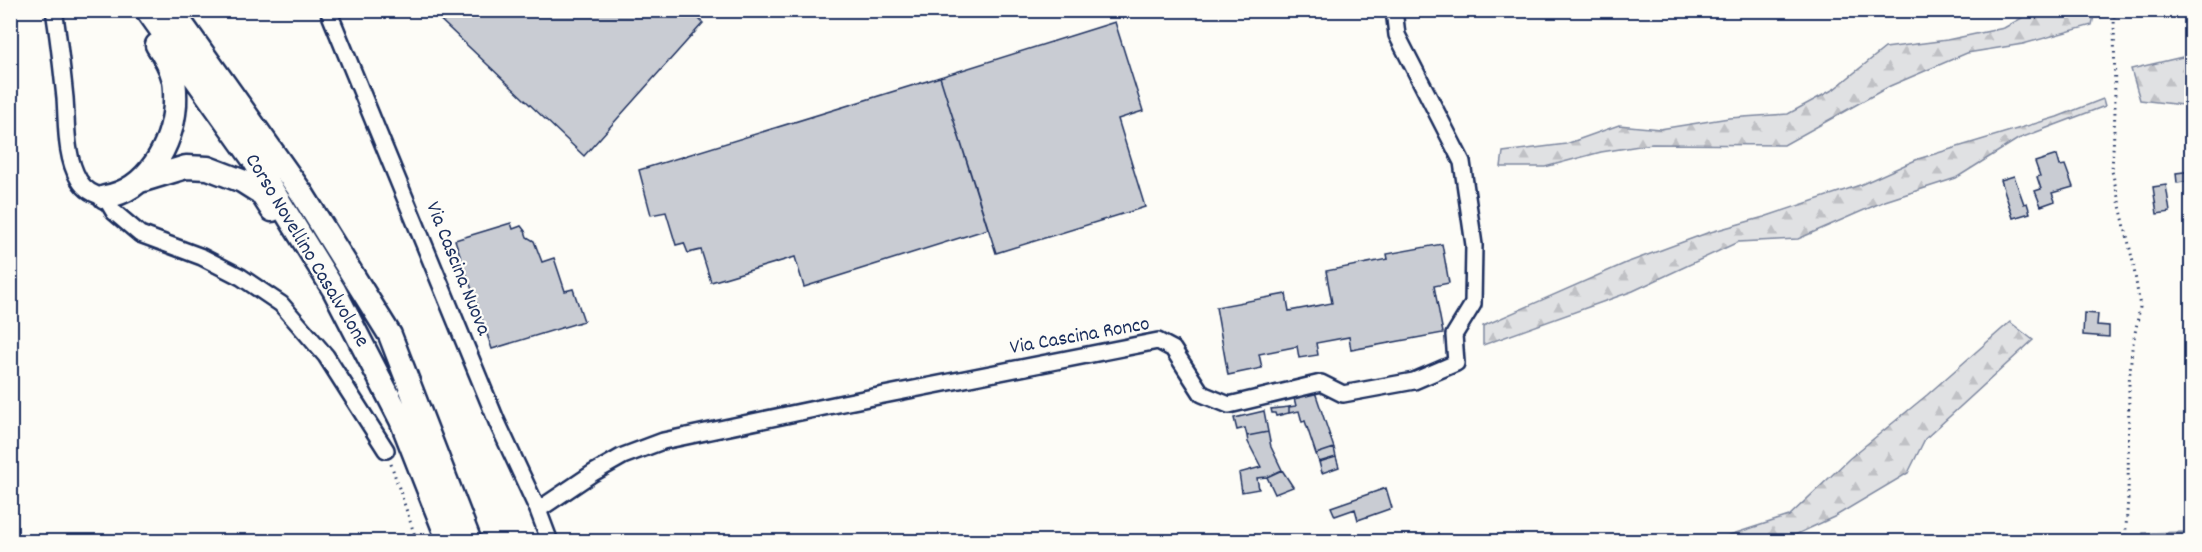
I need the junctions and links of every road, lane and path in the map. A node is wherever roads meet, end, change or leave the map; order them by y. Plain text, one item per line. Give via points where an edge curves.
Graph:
1 (54, 10) edge
2 (135, 10) edge
3 (147, 10) edge
4 (172, 10) edge
5 (187, 10) edge
6 (328, 10) edge
7 (1394, 10) edge
8 (2114, 10) edge
9 (140, 180) junction
10 (301, 192) junction
11 (105, 197) junction
12 (392, 402) junction
13 (386, 450) joint
14 (538, 510) junction
15 (417, 542) edge
16 (449, 542) edge
17 (470, 542) edge
18 (549, 542) edge
19 (2125, 542) edge

1 - 11 street via 70,155 87,190
2 - 9 highway via 174,79 175,98 165,148
3 - 12 highway, Corso Novellino Casalvolone via 259,169 334,290
4 - 10 highway, Corso Novellino Casalvolone
5 - 10 highway
6 - 14 street, Via Cascina Nuova via 496,422
7 - 14 street, Via Cascina Ronco via 1397,35 1462,162 1474,245 1473,304 1454,336 1456,363 1414,381 1343,394 1321,382 1229,405 1202,394 1173,349 1158,341 663,441 623,456
8 - 19 path via 2116,101 2112,171 2140,307 2129,383
9 - 11 highway via 122,193
9 - 12 highway via 186,167 208,168 261,193
10 - 17 highway, Corso Novellino Casalvolone via 390,335
11 - 13 street via 114,212 140,234 212,262 281,304 326,356
12 - 16 highway, Corso Novellino Casalvolone
13 - 15 path
14 - 18 street, Via Cascina Nuova

